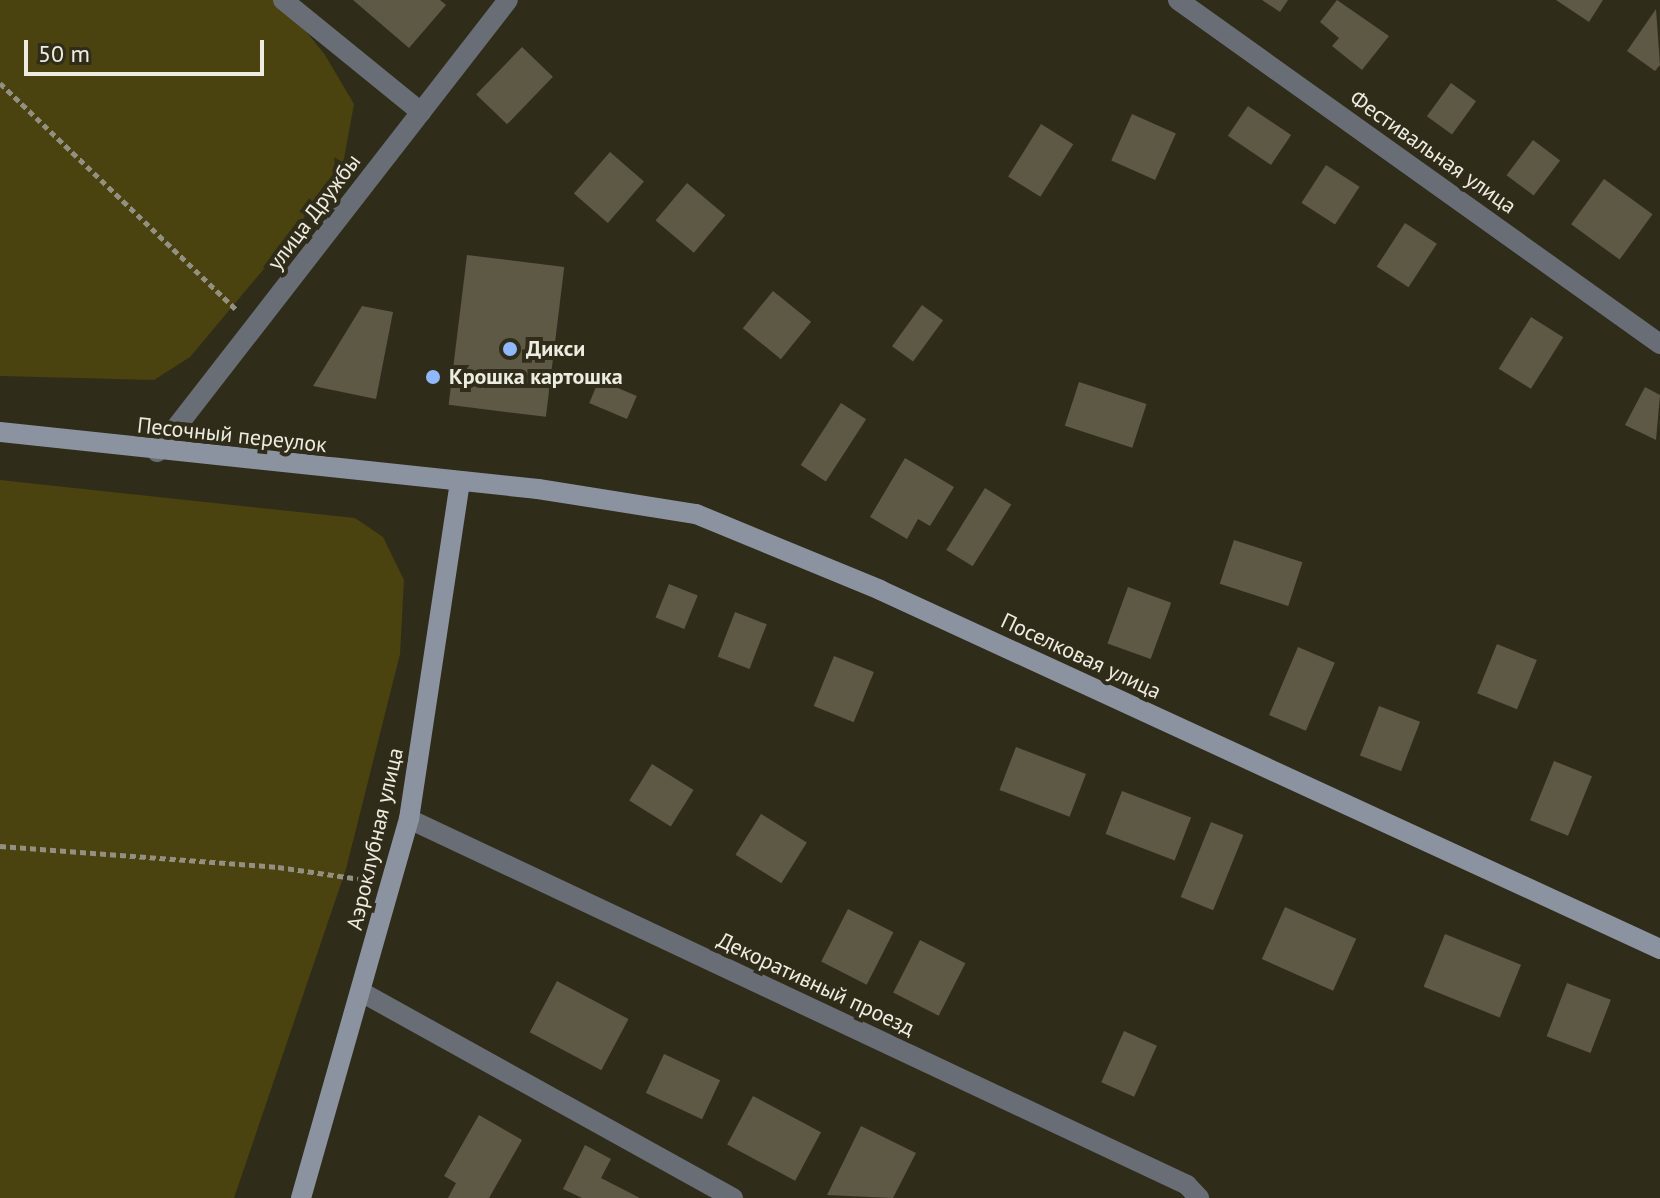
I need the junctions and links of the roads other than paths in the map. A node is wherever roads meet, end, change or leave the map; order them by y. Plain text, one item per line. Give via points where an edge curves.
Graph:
1 (283, 0) edge
2 (508, 0) edge
3 (1178, 0) edge
4 (421, 112) junction
5 (1660, 344) edge
6 (0, 432) edge
7 (157, 452) junction
8 (460, 483) junction
9 (409, 819) junction
10 (1660, 949) edge
11 (363, 993) junction
12 (301, 1198) edge
13 (733, 1198) edge
14 (1199, 1198) edge

1 - 4 street
2 - 4 street, улица Дружбы
3 - 5 street, Фестивальная улица
4 - 7 street, улица Дружбы
6 - 7 main road, Песочный переулок
7 - 8 main road, Песочный переулок
8 - 9 main road, Аэроклубная улица
8 - 10 main road, Поселковая улица via 637,501 696,514 767,541
9 - 11 main road, Аэроклубная улица
9 - 14 street, Декоративный проезд via 1187,1185
11 - 12 main road, Аэроклубная улица
11 - 13 street

